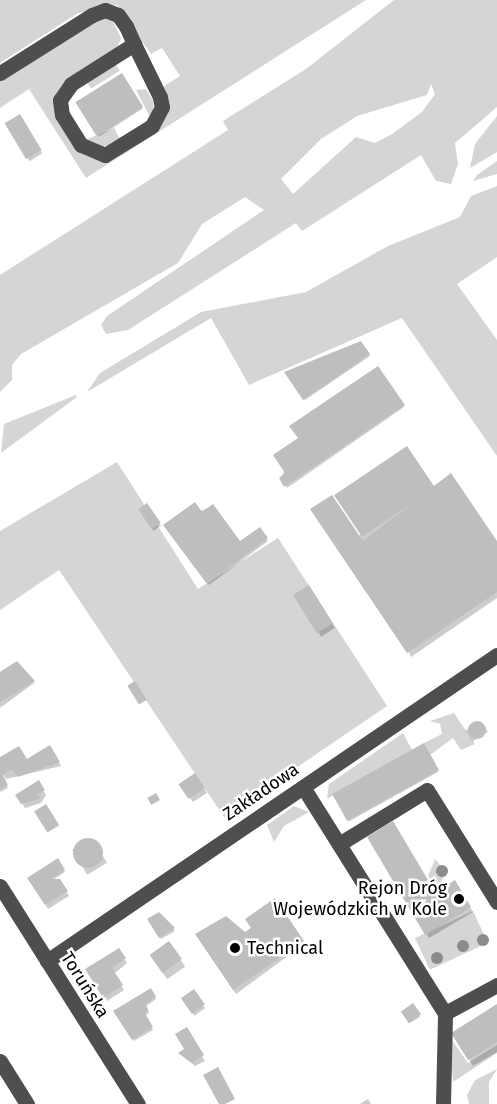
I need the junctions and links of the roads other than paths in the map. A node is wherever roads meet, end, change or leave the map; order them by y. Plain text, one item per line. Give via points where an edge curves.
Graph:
1 (134, 44) junction
2 (0, 73) edge
3 (497, 655) edge
4 (303, 787) junction
5 (339, 844) junction
6 (0, 886) edge
7 (497, 902) edge
8 (4, 903) edge
9 (47, 961) junction
10 (497, 985) edge
11 (444, 1013) junction
12 (0, 1061) edge
13 (27, 1104) edge
14 (138, 1104) edge
15 (444, 1104) edge

1 - 1 street via 162,112 152,126 115,151 91,152 62,115 61,95
1 - 2 street via 118,15 105,10
3 - 4 street, Zakładowa
4 - 5 street
4 - 9 street, Zakładowa
5 - 7 street via 427,790
5 - 11 street
6 - 8 street, Toruńska
8 - 9 street, Toruńska
9 - 14 street, Toruńska
10 - 11 street
11 - 15 street
12 - 13 street

